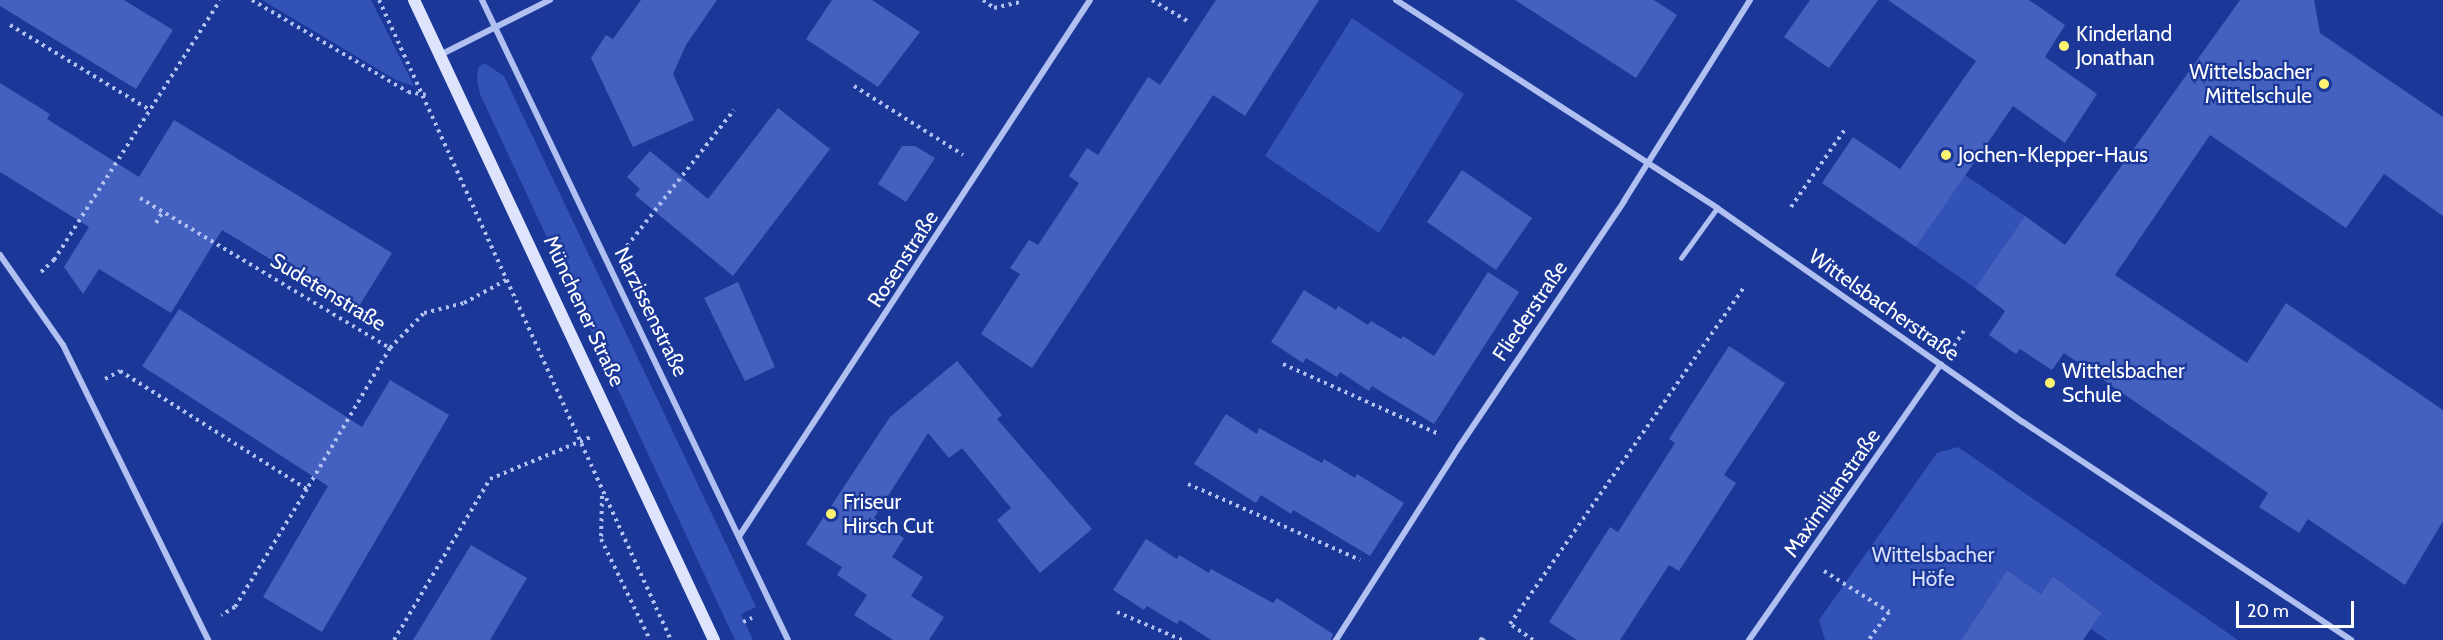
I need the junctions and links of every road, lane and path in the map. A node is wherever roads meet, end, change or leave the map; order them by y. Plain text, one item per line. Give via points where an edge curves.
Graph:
1 (219, 0) edge
2 (252, 0) edge
3 (379, 0) edge
4 (414, 0) edge
5 (482, 0) edge
6 (550, 0) edge
7 (982, 0) edge
8 (1090, 0) edge
9 (1152, 0) edge
10 (1396, 0) edge
11 (1749, 0) edge
12 (1021, 2) dead end
13 (1189, 22) dead end
14 (10, 25) dead end
15 (495, 28) junction
16 (440, 55) junction
17 (454, 82) junction
18 (854, 86) dead end
19 (425, 96) junction
20 (150, 110) junction
21 (734, 110) dead end
22 (1846, 128) dead end
23 (1647, 162) junction
24 (982, 167) junction
25 (140, 198) dead end
26 (1791, 207) dead end
27 (1717, 208) junction
28 (163, 211) junction
29 (156, 223) dead end
30 (0, 255) edge
31 (1681, 258) dead end
32 (606, 260) junction
33 (540, 264) junction
34 (507, 280) junction
35 (1745, 286) dead end
36 (26, 287) junction
37 (390, 348) junction
38 (1283, 364) dead end
39 (1941, 364) junction
40 (86, 388) junction
41 (617, 426) junction
42 (578, 442) junction
43 (1459, 447) junction
44 (1188, 484) dead end
45 (307, 489) junction
46 (602, 495) junction
47 (740, 535) junction
48 (1806, 559) junction
49 (1380, 573) junction
50 (1117, 612) dead end
51 (752, 618) dead end
52 (743, 622) dead end
53 (202, 626) junction
54 (208, 640) edge
55 (394, 640) edge
56 (650, 640) edge
57 (670, 640) edge
58 (714, 640) edge
59 (788, 640) edge
60 (1182, 640) edge
61 (1336, 640) edge
62 (1533, 640) edge
63 (1749, 640) edge
64 (1869, 640) edge
65 (2351, 640) edge

1 - 20 path
2 - 19 path via 408,92
3 - 19 path
4 - 16 street, Münchener Straße
5 - 15 street, Narzissenstraße
6 - 15 street
7 - 12 path via 994,8
8 - 24 street, Rosenstraße
9 - 13 path
10 - 23 street, Wittelsbacherstraße
11 - 23 street, Fliederstraße
14 - 20 path
15 - 16 street
15 - 32 street, Narzissenstraße
16 - 17 street, Münchener Straße
17 - 19 path
17 - 33 street, Münchener Straße
18 - 24 path
19 - 34 path
20 - 36 path via 54,260
21 - 32 path via 622,251
22 - 26 path
23 - 27 street, Wittelsbacherstraße
23 - 43 street, Fliederstraße
24 - 47 street, Rosenstraße
25 - 28 path, Sudetenstraße
27 - 31 lane
27 - 39 street, Wittelsbacherstraße
28 - 29 path
28 - 37 path, Sudetenstraße
30 - 36 street
32 - 47 street, Narzissenstraße
33 - 34 path
33 - 41 street, Münchener Straße
34 - 37 path via 464,303 424,313
34 - 42 path
35 - 62 path via 1510,624
36 - 40 street
37 - 45 path, Sudetenstraße
38 - 43 path via 1429,427
39 - 48 street, Maximilianstraße
39 - 65 street, Wittelsbacherstraße
40 - 45 path via 120,371
40 - 53 street
41 - 42 path
41 - 58 street, Münchener Straße
42 - 46 path
42 - 55 path via 490,479
43 - 49 street, Fliederstraße
44 - 49 path via 1348,551
45 - 53 path, Sudetenstraße via 236,606
46 - 56 path via 601,539
46 - 57 path
47 - 59 street, Narzissenstraße
48 - 63 street, Maximilianstraße
48 - 64 path via 1889,612
49 - 61 street, Fliederstraße
50 - 60 path
51 - 52 path
53 - 54 street

